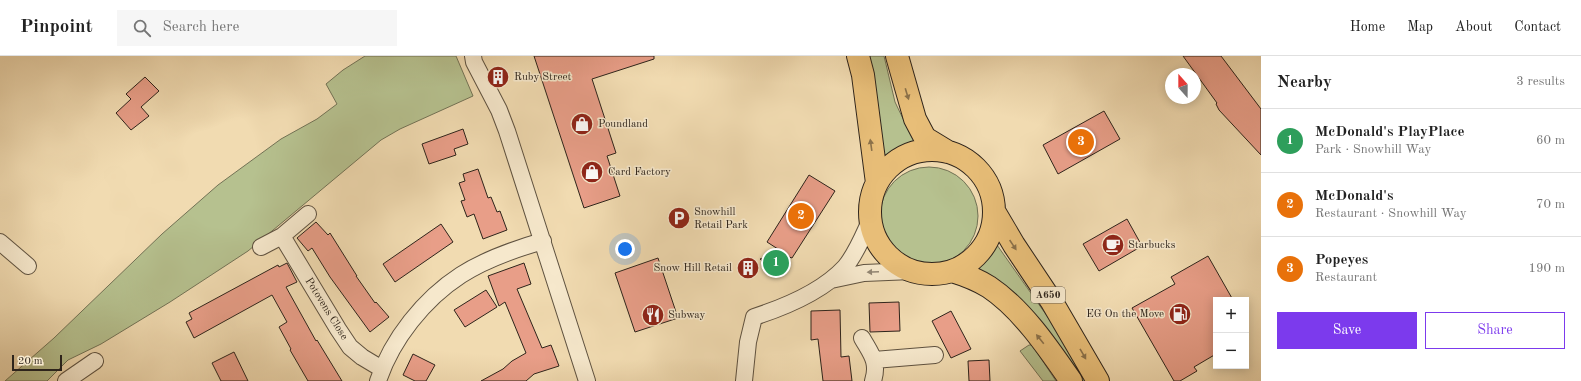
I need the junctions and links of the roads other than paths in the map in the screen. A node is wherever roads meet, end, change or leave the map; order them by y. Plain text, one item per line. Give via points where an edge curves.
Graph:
1 (473, 56) edge
2 (858, 56) edge
3 (897, 56) edge
4 (948, 152) junction
5 (877, 183) junction
6 (994, 211) junction
7 (308, 214) dead end
8 (870, 221) junction
9 (282, 236) junction
10 (543, 241) junction
11 (260, 247) dead end
12 (3, 250) edge
13 (28, 266) dead end
14 (912, 271) junction
15 (952, 271) junction
16 (831, 280) junction
17 (862, 338) dead end
18 (934, 355) dead end
19 (874, 360) junction
20 (95, 361) dead end
21 (380, 375) edge
22 (82, 376) edge
23 (66, 381) edge
24 (587, 381) edge
25 (744, 381) edge
26 (873, 381) edge
27 (1071, 381) edge
28 (1098, 381) edge

1 - 10 street via 507,131
5 -> 2 highway via 863,75
3 -> 4 highway via 915,119 925,138
4 - 5 highway via 920,151 907,156 895,162
4 - 6 highway via 977,169 991,192
5 - 8 highway via 872,195
6 - 15 highway via 991,232 986,243 970,261
6 -> 28 highway, A650
7 - 9 street
8 - 14 highway via 879,245 891,259
8 - 16 street via 854,254
9 - 11 street
9 - 21 street, Potovens Close via 350,347
10 - 21 street via 488,260 439,290 400,336
10 - 24 street
12 - 13 street
14 - 15 highway via 936,274
14 -> 16 street via 864,273
27 -> 15 highway, A650 via 1037,335 1005,300 981,282
16 - 25 street via 789,304 754,317 748,342
17 - 19 street
18 - 19 street
19 - 26 street via 876,371
20 - 22 street
22 - 23 street

